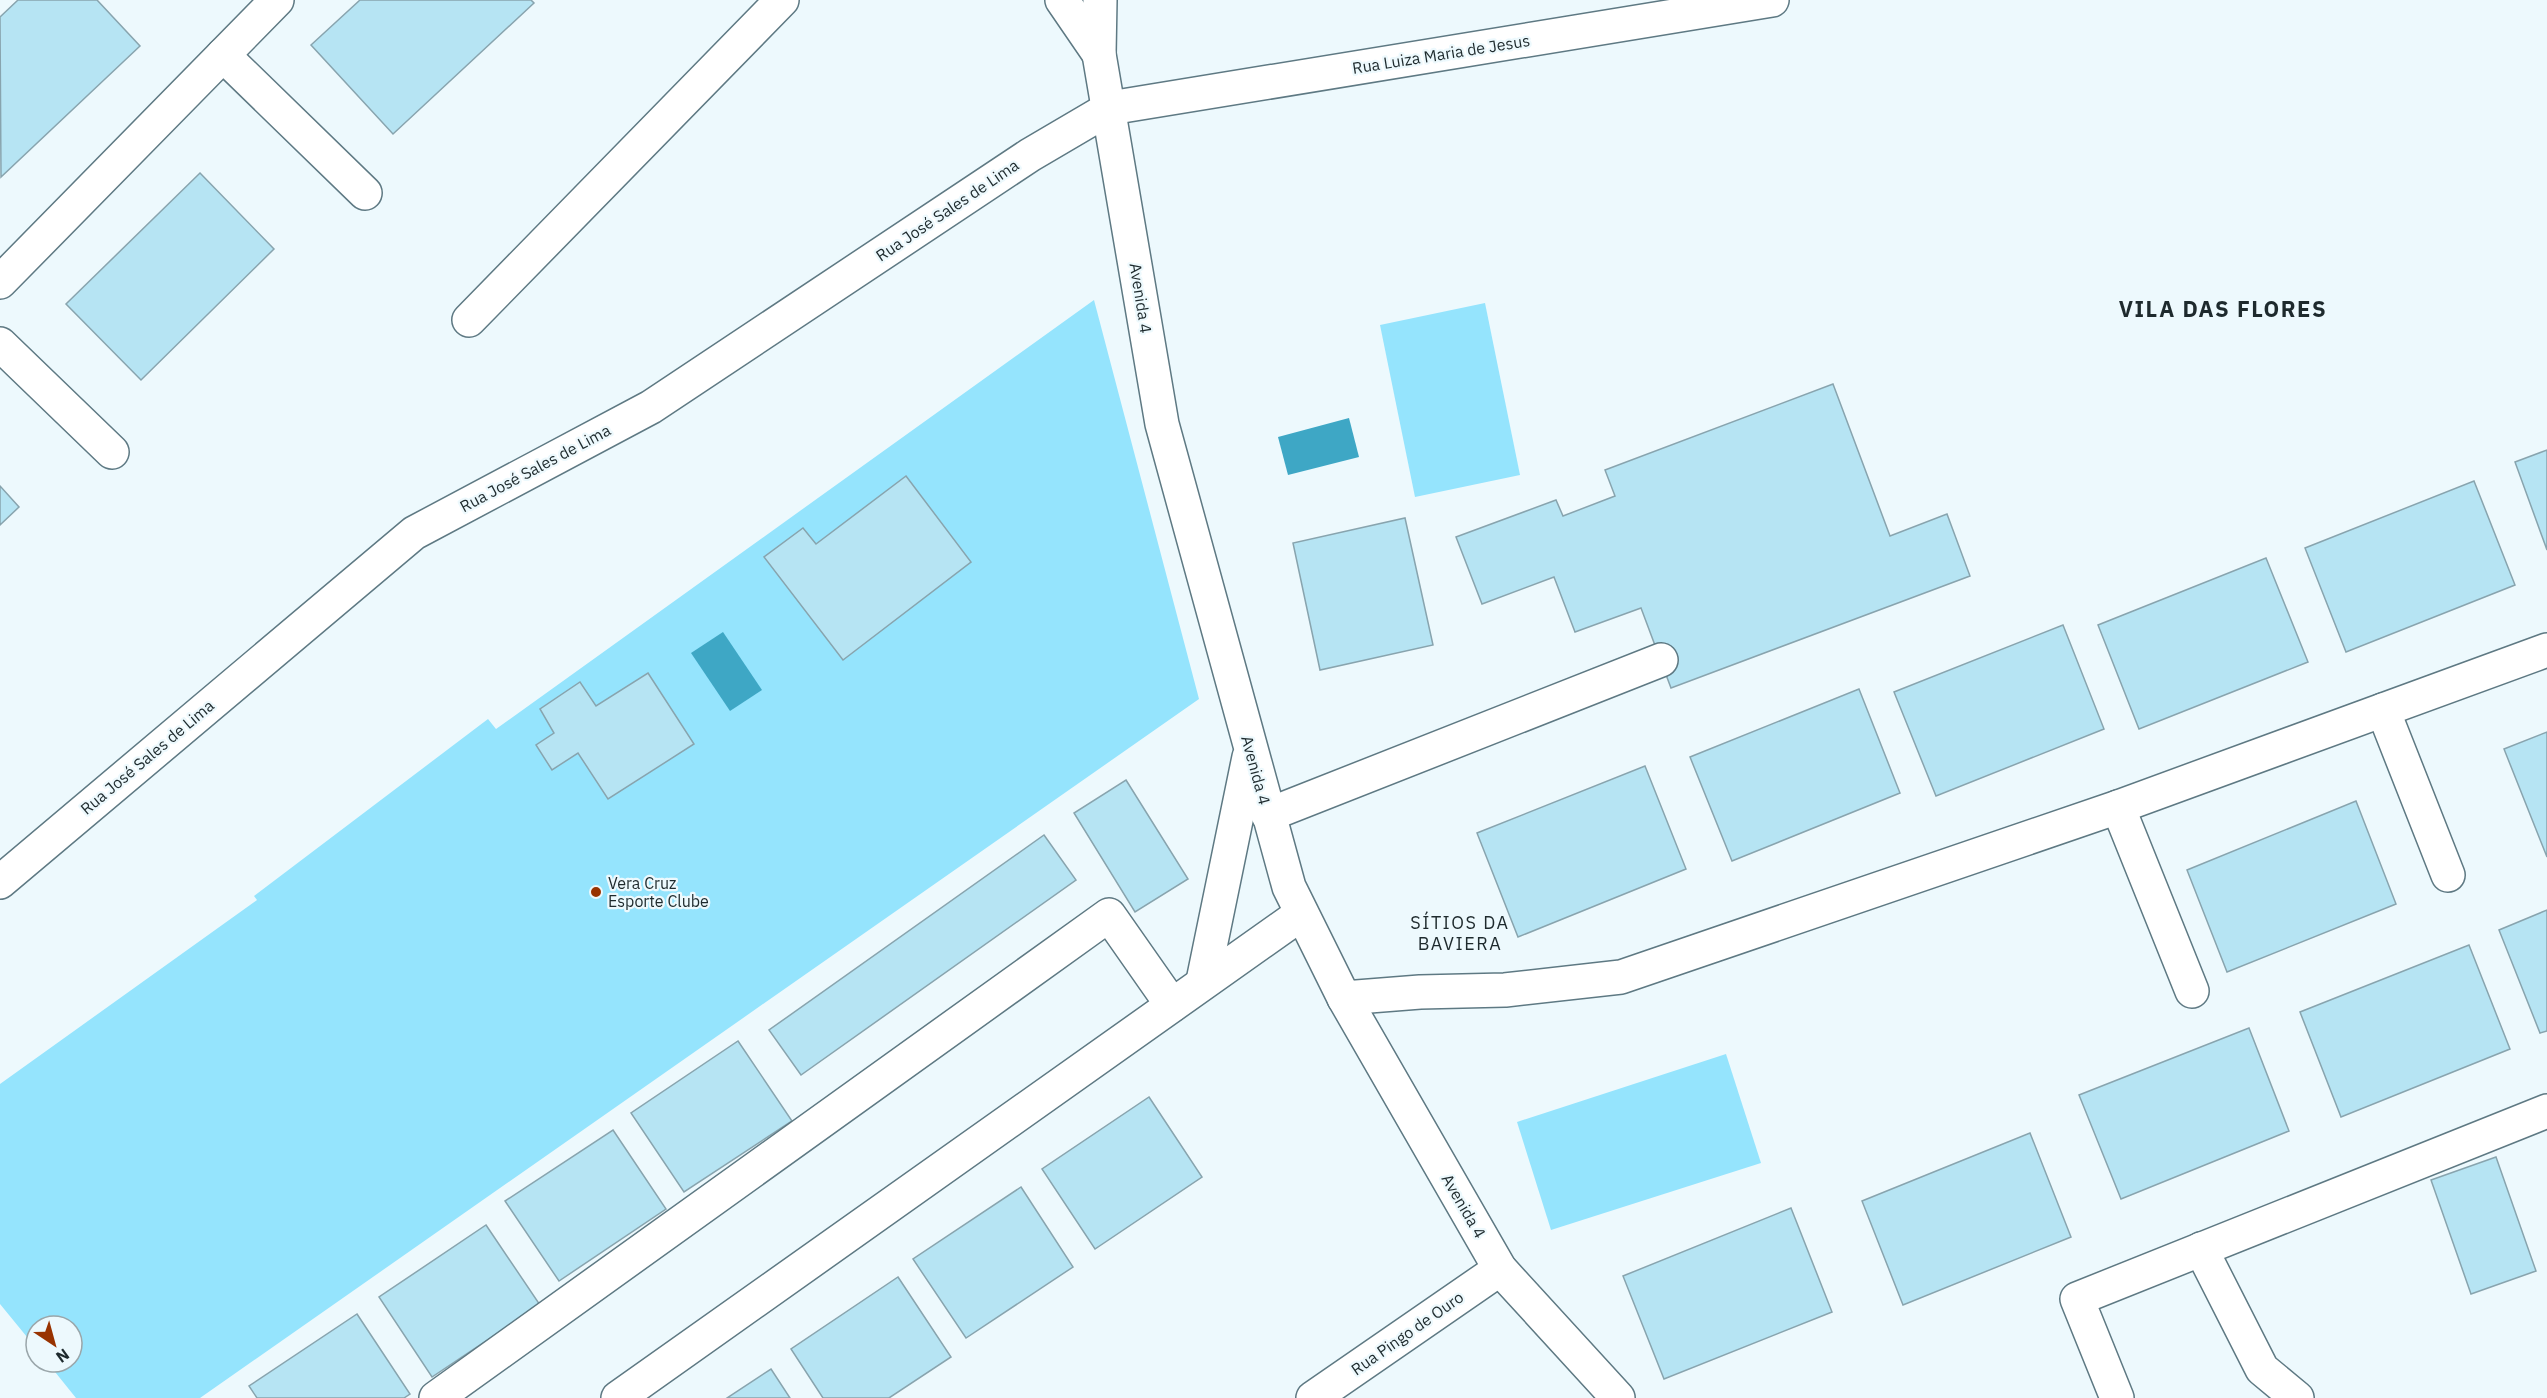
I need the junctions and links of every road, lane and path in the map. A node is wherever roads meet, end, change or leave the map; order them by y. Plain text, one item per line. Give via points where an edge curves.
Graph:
1 (277, 0) edge
2 (782, 0) edge
3 (1062, 0) edge
4 (1100, 0) edge
5 (1773, 0) edge
6 (1099, 54) junction
7 (223, 55) junction
8 (1110, 108) junction
9 (365, 193) dead end
10 (0, 282) edge
11 (469, 320) dead end
12 (0, 344) edge
13 (112, 452) dead end
14 (2547, 650) edge
15 (1661, 660) dead end
16 (2383, 710) junction
17 (1250, 752) junction
18 (2118, 807) junction
19 (1269, 815) junction
20 (2448, 875) dead end
21 (0, 882) edge
22 (1301, 914) junction
23 (1203, 981) junction
24 (2192, 991) dead end
25 (1344, 998) junction
26 (1172, 1005) junction
27 (2547, 1111) edge
28 (2201, 1249) junction
29 (1500, 1269) junction
30 (436, 1398) edge
31 (618, 1398) edge
32 (1313, 1398) edge
33 (1618, 1398) edge
34 (2117, 1398) edge
35 (2297, 1398) edge

1 - 7 street
2 - 11 street
3 - 6 street, Avenida 4
4 - 6 street, Avenida 4
5 - 8 street, Rua Luiza Maria de Jesus
6 - 8 street, Avenida 4
7 - 9 street
7 - 10 street
8 - 17 street, Avenida 4 via 1162,424
8 - 21 street, Rua José Sales de Lima via 1030,155 651,407 414,533
12 - 13 street
14 - 16 street
15 - 19 street
16 - 18 street
16 - 20 street
17 - 19 street, Avenida 4
17 - 23 street
18 - 24 street
18 - 25 street via 1621,977 1505,990
19 - 22 street, Avenida 4 via 1289,887
22 - 23 street
22 - 25 street, Avenida 4
23 - 26 street
25 - 29 street, Avenida 4
26 - 30 street via 1109,915
26 - 31 street
27 - 28 street
28 - 34 street via 2078,1299
28 - 35 street via 2262,1369
29 - 32 street, Rua Pingo de Ouro
29 - 33 street, Avenida 4

